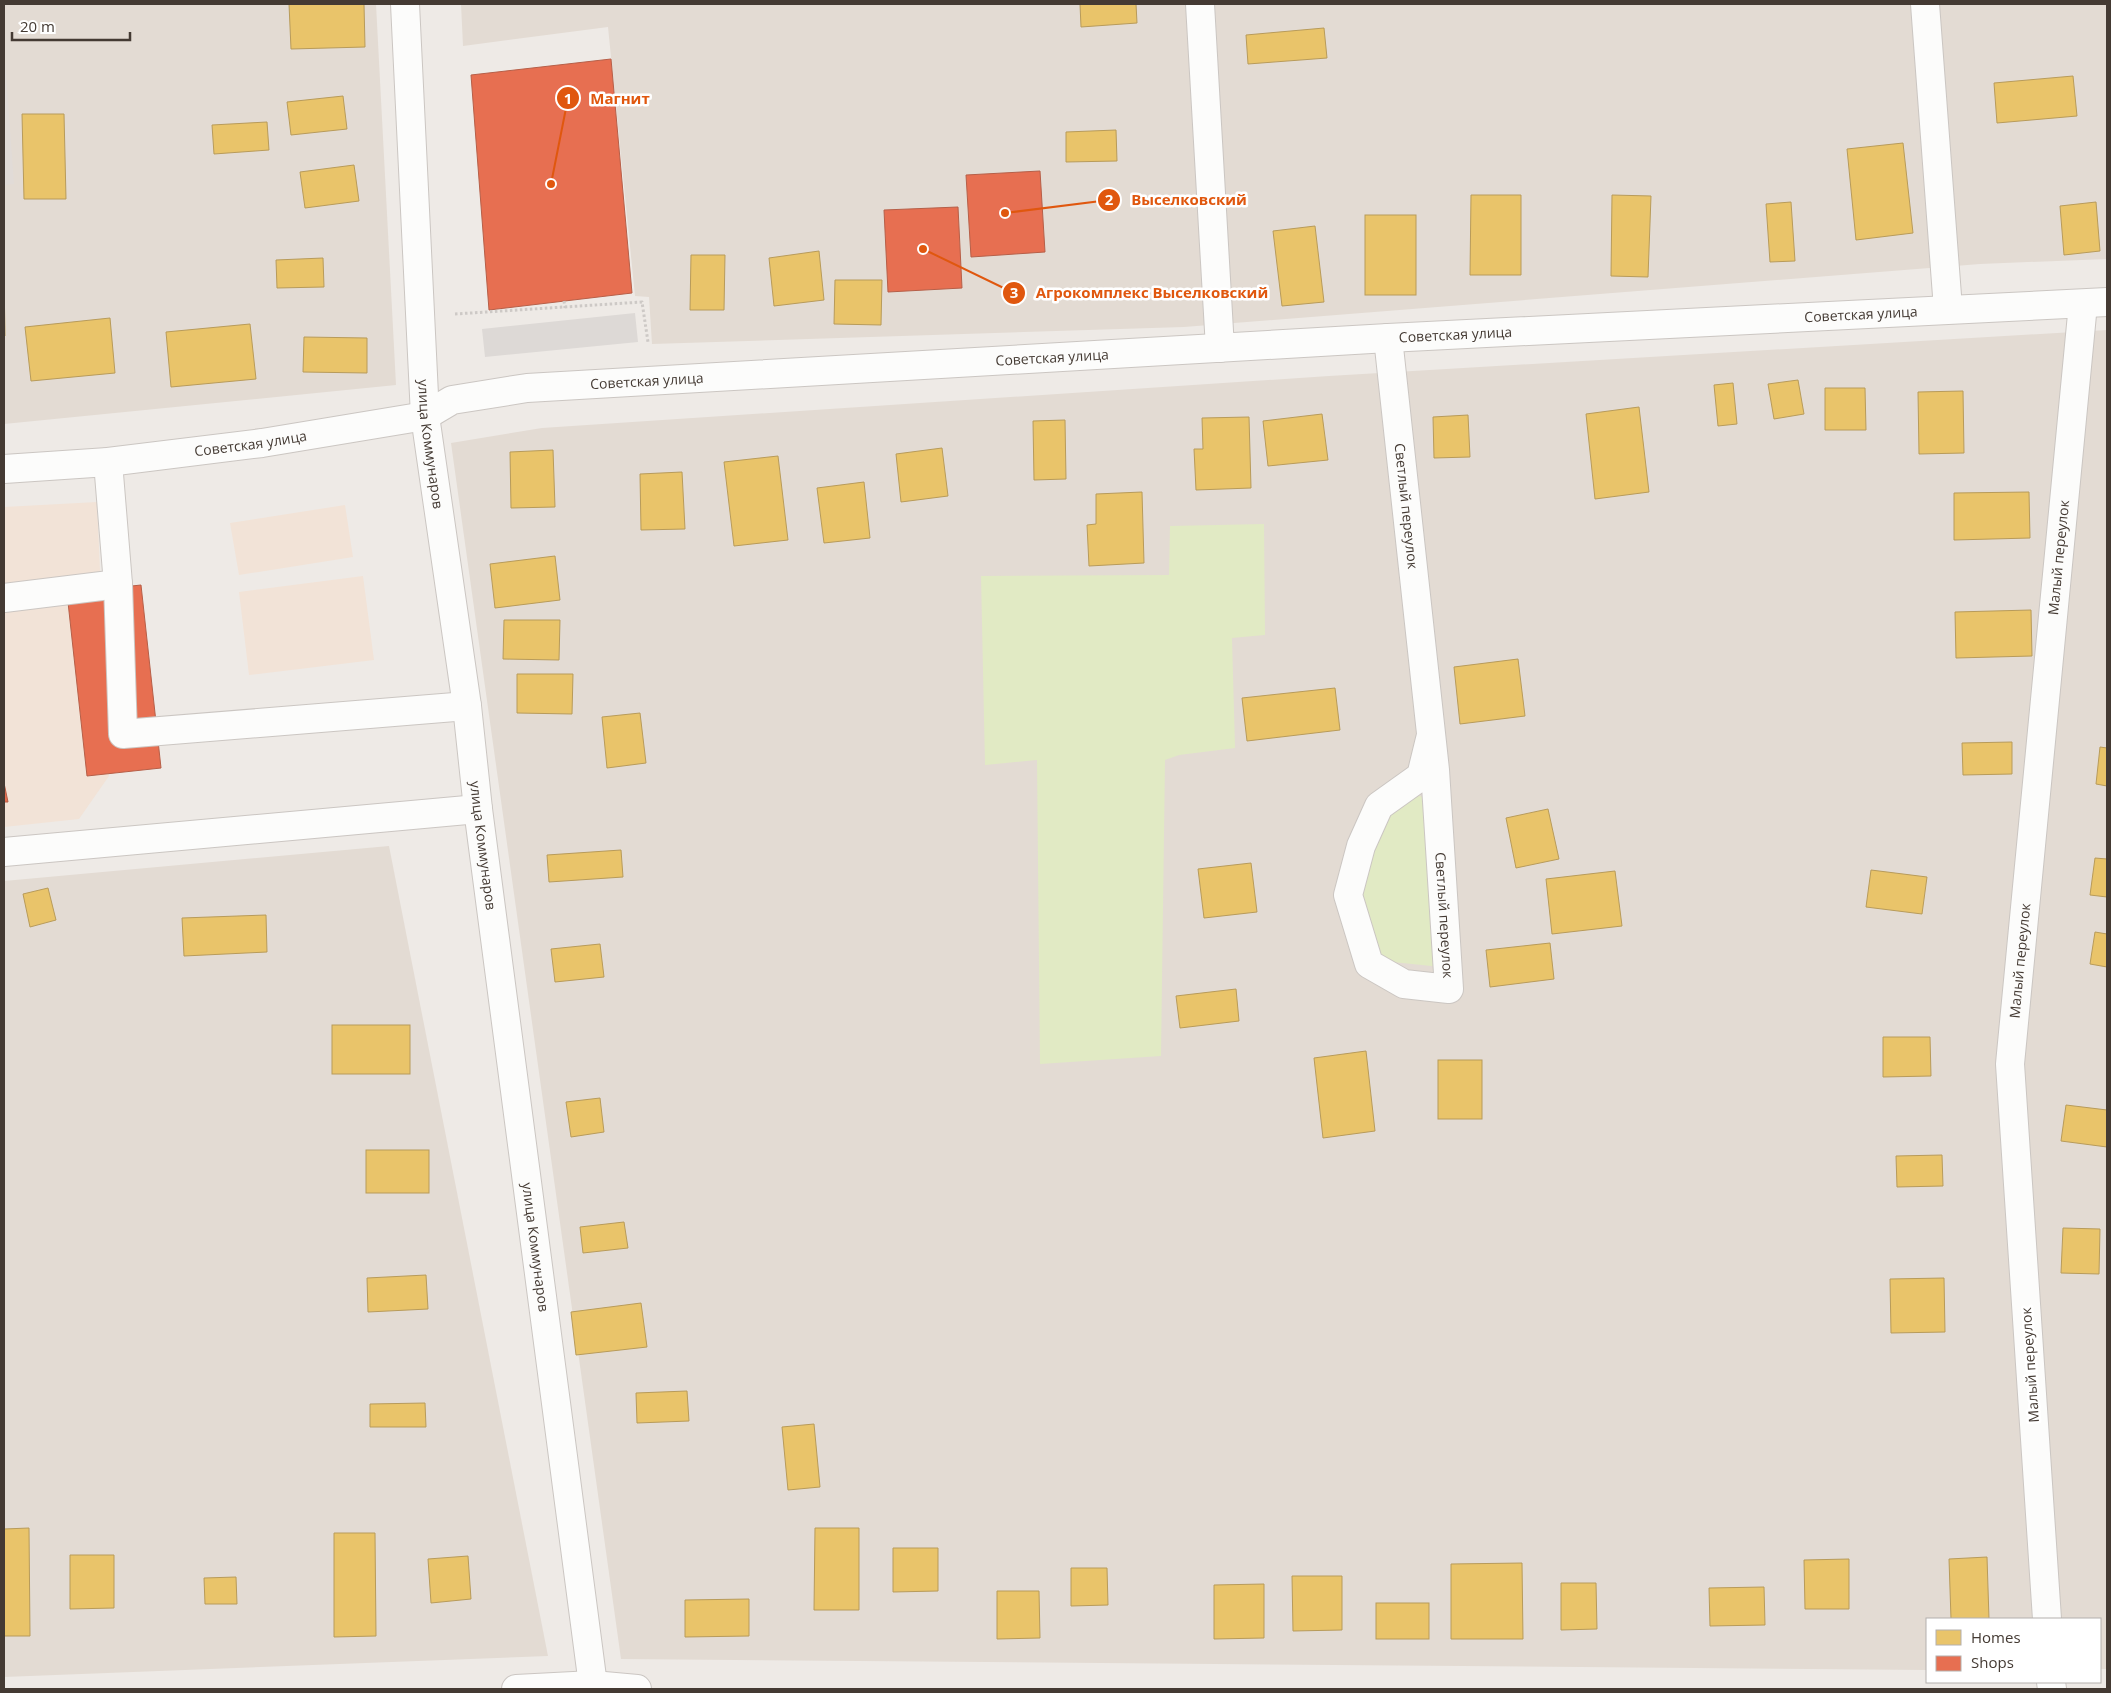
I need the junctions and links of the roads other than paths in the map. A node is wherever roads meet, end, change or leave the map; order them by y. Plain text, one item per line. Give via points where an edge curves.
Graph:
1 (405, 4) edge
2 (1200, 4) edge
3 (1925, 4) edge
4 (2095, 303) edge
5 (1948, 309) junction
6 (1388, 338) junction
7 (1220, 348) junction
8 (425, 416) junction
9 (108, 462) junction
10 (4, 469) edge
11 (118, 584) junction
12 (4, 598) edge
13 (466, 706) junction
14 (1431, 735) junction
15 (478, 809) junction
16 (4, 852) edge
17 (2047, 1618) edge
18 (593, 1685) junction
19 (516, 1689) edge
20 (636, 1689) edge

1 - 8 street, улица Коммунаров
2 - 7 street
3 - 5 street
4 - 5 street, Советская улица
4 - 17 street, Малый переулок via 2010,1064
5 - 6 street, Советская улица
6 - 7 street, Советская улица
6 - 14 street, Светлый переулок
7 - 8 street, Советская улица via 527,388 452,400
8 - 9 street, Советская улица via 262,443
8 - 13 street, улица Коммунаров
9 - 10 street, Советская улица
9 - 11 street
11 - 12 street
11 - 13 street via 124,734
13 - 15 street, улица Коммунаров
14 - 14 street, Светлый переулок via 1435,770 1449,989 1404,984 1369,964 1348,895 1360,846 1379,806 1421,776
15 - 16 street
15 - 18 street, улица Коммунаров
18 - 19 street
18 - 20 street

